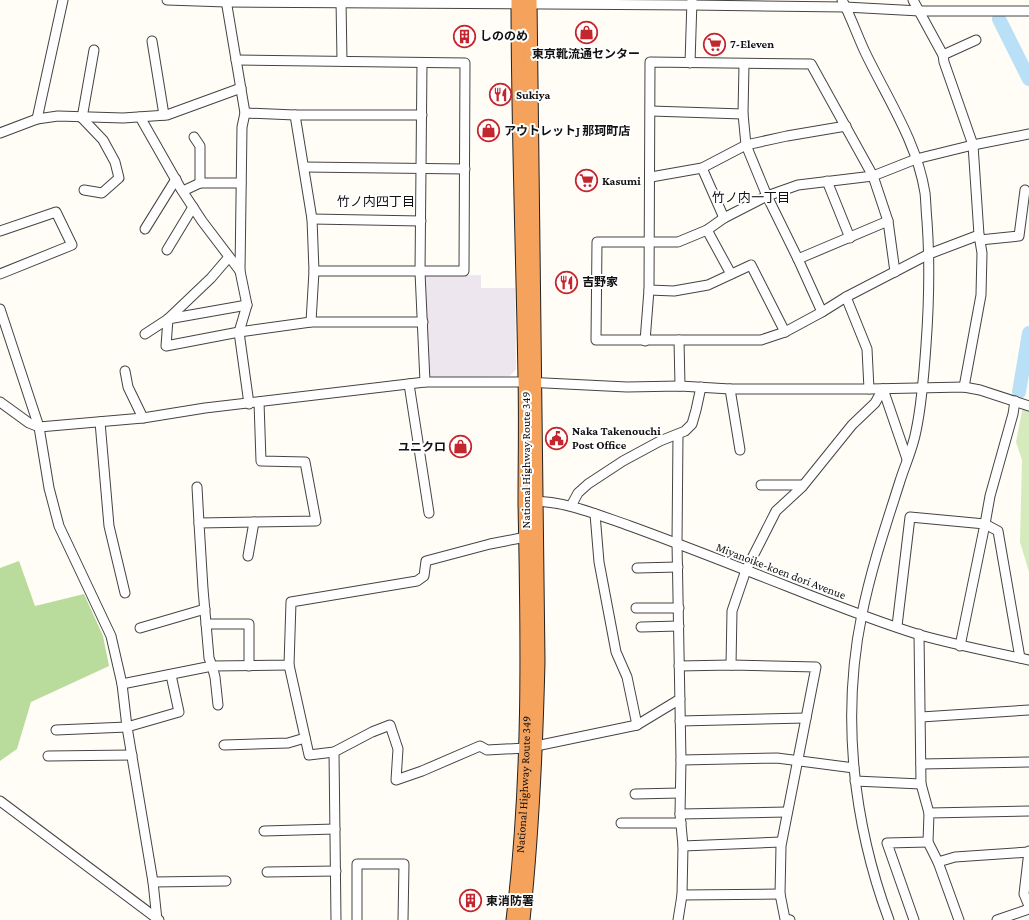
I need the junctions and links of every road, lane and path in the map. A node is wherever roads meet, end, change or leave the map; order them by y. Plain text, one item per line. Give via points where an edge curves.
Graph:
1 (63, 0) edge
2 (167, 0) edge
3 (913, 0) edge
4 (226, 1) edge
5 (341, 1) edge
6 (524, 2) edge
7 (692, 2) edge
8 (844, 4) edge
9 (920, 11) junction
10 (1029, 11) edge
11 (976, 40) dead end
12 (152, 41) dead end
13 (94, 50) dead end
14 (943, 55) junction
15 (236, 60) junction
16 (342, 61) junction
17 (422, 63) junction
18 (690, 63) junction
19 (744, 64) junction
20 (241, 88) junction
21 (651, 111) junction
22 (244, 113) junction
23 (743, 114) junction
24 (164, 115) junction
25 (422, 115) junction
26 (295, 116) junction
27 (140, 117) junction
28 (82, 118) junction
29 (38, 119) junction
30 (846, 126) junction
31 (0, 133) edge
32 (1029, 134) edge
33 (194, 137) dead end
34 (746, 145) junction
35 (973, 145) junction
36 (916, 159) junction
37 (304, 167) junction
38 (421, 168) junction
39 (702, 168) junction
40 (465, 169) junction
41 (873, 176) junction
42 (651, 178) junction
43 (176, 179) junction
44 (827, 181) junction
45 (200, 183) junction
46 (241, 183) junction
47 (84, 190) dead end
48 (1025, 190) dead end
49 (183, 191) junction
50 (767, 196) junction
51 (193, 208) junction
52 (724, 218) junction
53 (312, 220) junction
54 (421, 221) junction
55 (888, 221) junction
56 (145, 229) dead end
57 (707, 230) junction
58 (0, 231) edge
59 (850, 238) junction
60 (980, 238) junction
61 (649, 242) junction
62 (167, 250) dead end
63 (929, 254) junction
64 (229, 257) junction
65 (798, 259) junction
66 (240, 271) junction
67 (314, 271) junction
68 (420, 272) junction
69 (895, 272) junction
70 (0, 274) edge
71 (730, 274) junction
72 (649, 290) junction
73 (846, 297) junction
74 (247, 305) junction
75 (0, 309) edge
76 (822, 312) junction
77 (168, 319) junction
78 (311, 322) junction
79 (423, 322) junction
80 (239, 332) junction
81 (785, 332) junction
82 (145, 334) dead end
83 (679, 340) junction
84 (645, 341) junction
85 (125, 371) dead end
86 (425, 382) junction
87 (530, 382) junction
88 (409, 384) junction
89 (680, 386) junction
90 (701, 387) junction
91 (923, 387) junction
92 (964, 387) junction
93 (730, 389) junction
94 (869, 389) junction
95 (883, 389) junction
96 (1015, 401) junction
97 (0, 402) edge
98 (254, 403) junction
99 (1029, 406) edge
100 (143, 418) junction
101 (100, 422) junction
102 (39, 427) junction
103 (678, 435) junction
104 (740, 450) dead end
105 (907, 460) junction
106 (761, 485) dead end
107 (803, 485) junction
108 (198, 487) dead end
109 (531, 502) junction
110 (571, 506) junction
111 (429, 513) dead end
112 (595, 514) junction
113 (254, 522) junction
114 (199, 523) junction
115 (985, 524) junction
116 (526, 537) junction
117 (677, 543) junction
118 (248, 556) dead end
119 (678, 567) junction
120 (637, 568) dead end
121 (746, 570) junction
122 (125, 593) dead end
123 (636, 608) dead end
124 (678, 608) junction
125 (205, 609) junction
126 (862, 615) junction
127 (206, 624) junction
128 (641, 626) dead end
129 (679, 626) junction
130 (896, 626) junction
131 (140, 628) dead end
132 (919, 634) junction
133 (960, 646) junction
134 (1025, 659) edge
135 (731, 664) junction
136 (289, 665) junction
137 (212, 666) junction
138 (249, 666) junction
139 (679, 666) junction
140 (172, 674) junction
141 (122, 684) junction
142 (680, 699) junction
143 (218, 705) dead end
144 (1029, 710) edge
145 (920, 717) junction
146 (806, 718) junction
147 (680, 721) junction
148 (638, 725) junction
149 (127, 727) junction
150 (56, 730) dead end
151 (305, 738) junction
152 (224, 744) dead end
153 (531, 747) junction
154 (334, 752) junction
155 (132, 755) junction
156 (48, 756) dead end
157 (681, 760) junction
158 (798, 760) junction
159 (1029, 762) edge
160 (921, 764) junction
161 (854, 768) junction
162 (855, 781) junction
163 (921, 784) junction
164 (680, 793) junction
165 (635, 794) dead end
166 (0, 801) edge
167 (1029, 811) edge
168 (787, 812) junction
169 (929, 813) junction
170 (680, 818) junction
171 (621, 823) dead end
172 (335, 829) junction
173 (264, 831) dead end
174 (782, 842) junction
175 (928, 842) junction
176 (683, 846) junction
177 (1029, 852) edge
178 (938, 862) junction
179 (336, 871) junction
180 (267, 872) dead end
181 (226, 881) dead end
182 (153, 882) junction
183 (780, 894) junction
184 (682, 895) junction
185 (1029, 906) edge
186 (1029, 909) edge
187 (158, 920) edge
188 (336, 920) edge
189 (357, 920) edge
190 (403, 920) edge
191 (513, 920) edge
192 (523, 920) edge
193 (678, 920) edge
194 (790, 920) edge
195 (889, 920) edge
196 (914, 920) edge
197 (959, 920) edge
198 (997, 920) edge

1 - 29 street
2 - 4 street
3 - 9 street
4 - 5 street
4 - 15 street
5 - 6 street
5 - 16 street
6 - 7 street
6 - 87 highway, National Highway Route 349
7 - 8 street
7 - 18 street
8 - 9 street
8 - 36 street
9 - 10 street
9 - 14 street
11 - 14 street
12 - 24 street
13 - 28 street
14 - 35 street
15 - 16 street
15 - 20 street
16 - 17 street
17 - 25 street
17 - 40 street via 465,63
18 - 19 street
18 - 21 street via 650,62
19 - 23 street
19 - 30 street via 811,64
20 - 22 street
20 - 24 street
21 - 23 street
21 - 42 street
22 - 26 street
22 - 46 street
23 - 34 street
24 - 27 street
25 - 26 street
25 - 38 street
26 - 37 street
27 - 28 street
27 - 43 street
28 - 29 street via 58,116
28 - 47 street via 103,140 115,162 119,178 102,193
29 - 31 street
30 - 34 street
30 - 41 street
32 - 35 street
33 - 45 street via 200,146
34 - 39 street
34 - 50 street
35 - 36 street
35 - 60 street
36 - 41 street
36 - 63 street via 925,192
37 - 38 street
37 - 53 street
38 - 40 street
38 - 54 street
39 - 42 street
39 - 52 street
40 - 68 street via 464,271
41 - 44 street
41 - 55 street
42 - 61 street
43 - 49 street
43 - 56 street
44 - 50 street via 798,184
44 - 59 street
45 - 46 street
45 - 49 street
46 - 66 street
48 - 60 street via 1020,236
49 - 51 street
50 - 52 street
50 - 65 street
51 - 62 street
51 - 64 street
52 - 57 street
53 - 54 street
53 - 67 street
54 - 68 street
55 - 59 street
55 - 69 street
57 - 61 street via 678,242
57 - 71 street
58 - 70 street via 56,212 72,245
59 - 65 street
60 - 63 street
60 - 92 street via 981,296
61 - 72 street
61 - 84 street via 597,242 596,340
63 - 69 street
63 - 91 street
64 - 66 street
64 - 77 street
65 - 76 street
66 - 74 street
67 - 68 street
67 - 78 street
68 - 79 street
69 - 73 street
71 - 72 street via 708,285 674,291
71 - 81 street via 751,265
72 - 84 street
73 - 76 street
73 - 94 street via 867,349
74 - 77 street
74 - 80 street
75 - 102 street
76 - 81 street
77 - 80 street via 166,346
77 - 82 street
78 - 79 street
78 - 80 street
79 - 86 street
80 - 98 street
81 - 83 street via 761,340
83 - 84 street
83 - 89 street
85 - 100 street via 128,387
86 - 87 street
86 - 88 street
87 - 89 street via 627,387
87 - 109 highway, National Highway Route 349
88 - 98 street
88 - 111 street
89 - 90 street
90 - 93 street
90 - 103 street via 692,424
91 - 92 street
91 - 95 street
91 - 105 street via 916,433
92 - 96 street
93 - 94 street
93 - 104 street
94 - 95 street
95 - 105 street
95 - 107 street via 875,403 852,425
96 - 99 street
96 - 115 street
97 - 102 street via 29,423
98 - 100 street
98 - 113 street via 261,461 305,462 316,521
100 - 101 street
101 - 102 street
101 - 122 street via 109,526
102 - 141 street via 49,488 59,526 111,636
103 - 110 street via 660,441 623,461 588,484 578,493
103 - 117 street
105 - 126 street via 871,575
106 - 107 street
107 - 121 street via 776,511
108 - 114 street
109 - 110 street, Miyanoike-koen dori Avenue
109 - 116 highway, National Highway Route 349
109 - 153 highway, National Highway Route 349 via 538,661
110 - 112 street, Miyanoike-koen dori Avenue
112 - 117 street, Miyanoike-koen dori Avenue
112 - 148 street via 599,562 616,652 627,678
113 - 114 street
113 - 118 street
114 - 125 street
115 - 130 street via 910,517
115 - 133 street
115 - 134 street via 998,532
116 - 136 street via 426,561 424,576 418,581 291,602
116 - 153 highway, National Highway Route 349
117 - 119 street
117 - 121 street, Miyanoike-koen dori Avenue
119 - 120 street
119 - 124 street
121 - 126 street, Miyanoike-koen dori Avenue
121 - 135 street via 732,611
123 - 124 street
124 - 129 street
125 - 127 street
125 - 131 street
126 - 130 street, Miyanoike-koen dori Avenue
126 - 161 street via 853,680
127 - 137 street
127 - 138 street via 249,624
128 - 129 street
129 - 139 street
130 - 132 street, Miyanoike-koen dori Avenue
132 - 133 street, Miyanoike-koen dori Avenue
132 - 145 street
133 - 134 street, Miyanoike-koen dori Avenue
135 - 139 street
135 - 146 street via 816,667
136 - 138 street
136 - 151 street
137 - 138 street
137 - 140 street
137 - 143 street
139 - 142 street
140 - 141 street
140 - 149 street via 179,712
141 - 149 street
142 - 147 street
142 - 148 street
144 - 145 street
145 - 160 street
146 - 147 street
146 - 158 street
147 - 157 street
148 - 153 street
149 - 150 street
149 - 155 street
151 - 152 street via 288,743
151 - 154 street via 309,755
153 - 154 street via 486,750 480,746 396,780 398,749 390,725
153 - 191 highway, National Highway Route 349 via 522,813
153 - 192 highway, National Highway Route 349 via 532,813
154 - 172 street
155 - 156 street
155 - 182 street
157 - 158 street
157 - 164 street
158 - 161 street
158 - 168 street
159 - 160 street
160 - 163 street
161 - 162 street
162 - 163 street
162 - 195 street via 863,835
163 - 169 street
164 - 165 street
164 - 170 street
166 - 187 street
167 - 169 street
168 - 170 street
168 - 174 street
169 - 175 street
170 - 171 street
170 - 176 street
172 - 173 street
172 - 179 street
174 - 176 street
174 - 183 street
175 - 178 street
175 - 196 street via 887,843
176 - 184 street
177 - 178 street via 955,857
177 - 185 street via 1024,894
178 - 197 street
179 - 180 street
179 - 188 street
181 - 182 street
182 - 187 street
183 - 184 street
183 - 194 street via 785,919
184 - 193 street
186 - 198 street
189 - 190 street via 357,864 404,864

